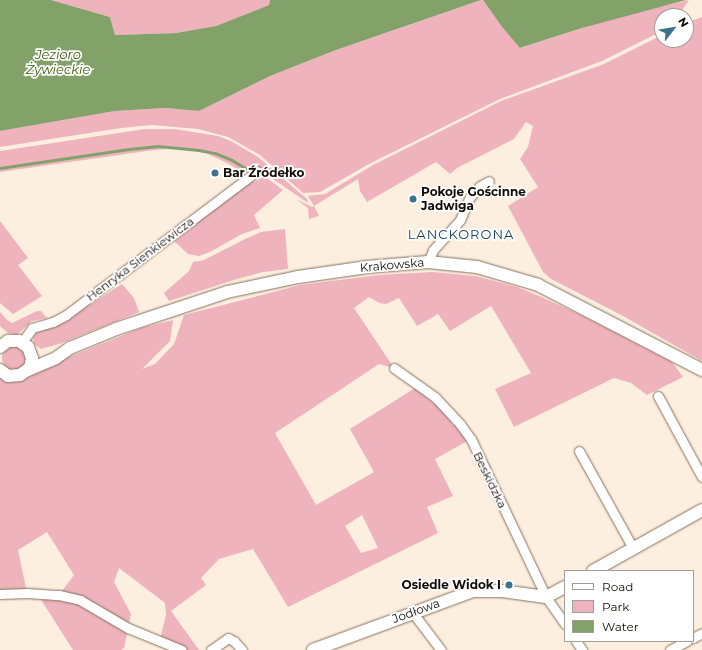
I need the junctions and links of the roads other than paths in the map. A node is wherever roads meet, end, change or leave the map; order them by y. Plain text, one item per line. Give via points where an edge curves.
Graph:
1 (257, 171) dead end
2 (489, 181) dead end
3 (428, 262) junction
4 (0, 332) edge
5 (16, 341) junction
6 (0, 347) edge
7 (70, 348) junction
8 (31, 352) junction
9 (394, 368) dead end
10 (28, 370) junction
11 (702, 370) edge
12 (1, 372) edge
13 (658, 396) dead end
14 (579, 451) dead end
15 (702, 477) edge
16 (702, 510) edge
17 (633, 548) junction
18 (595, 570) edge
19 (564, 588) edge
20 (0, 594) edge
21 (546, 597) junction
22 (413, 613) junction
23 (564, 623) edge
24 (685, 642) edge
25 (182, 650) edge
26 (212, 650) edge
27 (242, 650) edge
28 (313, 650) edge
29 (441, 650) edge
30 (670, 650) edge

1 - 5 street, Henryka Sienkiewicza via 66,315 32,328
2 - 3 street via 470,197 460,220 433,250
3 - 7 main road, Krakowska via 298,276 248,287 137,321
3 - 11 main road, Krakowska via 477,267 538,285
4 - 5 main road
5 - 6 main road
5 - 8 main road
7 - 8 main road, Krakowska via 43,354
7 - 10 main road, Krakowska via 56,358
8 - 10 main road via 32,361
9 - 21 street, Beskidzka via 435,397 471,440
10 - 12 main road, Krakowska via 17,376
13 - 15 street
14 - 17 street
16 - 17 main road
17 - 18 main road
19 - 21 main road
20 - 25 street via 59,595 80,600 128,628
21 - 22 main road, Jodłowa via 502,591 473,591
21 - 23 street, Beskidzka
22 - 28 main road, Jodłowa
22 - 29 street
24 - 30 street
26 - 27 street via 228,638 234,640

